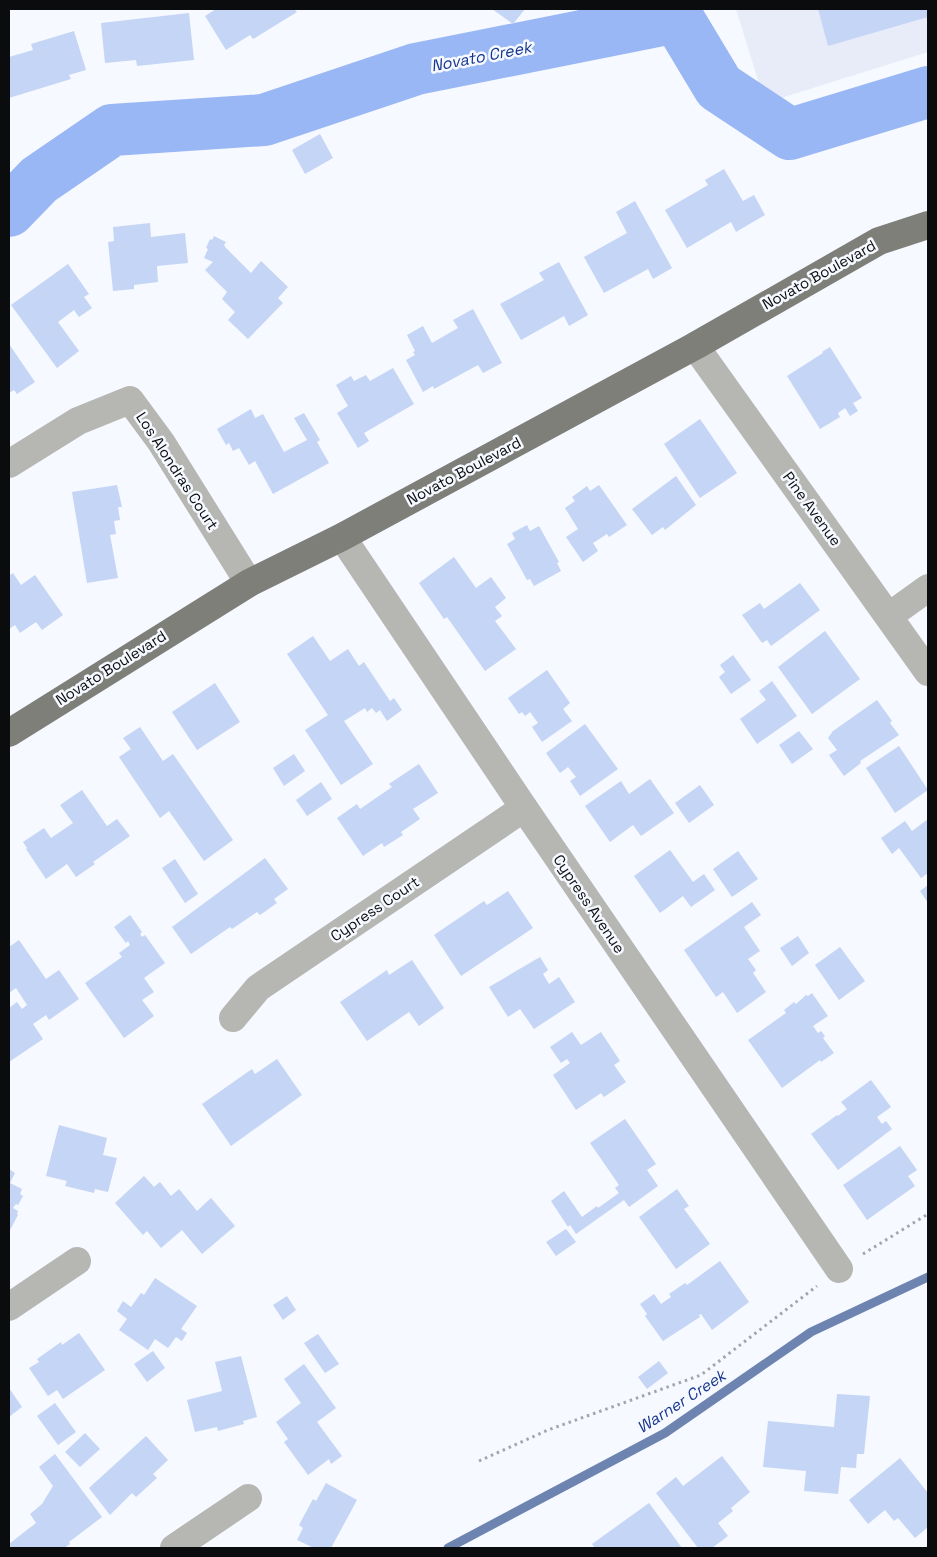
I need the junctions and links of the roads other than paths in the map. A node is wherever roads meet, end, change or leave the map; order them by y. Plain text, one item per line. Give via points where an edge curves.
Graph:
1 (928, 207) edge
2 (928, 225) edge
3 (879, 241) junction
4 (695, 346) junction
5 (9, 464) edge
6 (342, 537) junction
7 (248, 583) junction
8 (928, 588) edge
9 (889, 616) junction
10 (928, 672) edge
11 (9, 733) edge
12 (524, 808) junction
13 (233, 1018) dead end
14 (77, 1261) dead end
15 (839, 1268) road end
16 (9, 1307) edge
17 (248, 1498) dead end
18 (174, 1548) edge

1 - 3 main road
2 - 3 main road, Novato Boulevard
3 - 4 main road, Novato Boulevard
4 - 6 main road, Novato Boulevard
4 - 9 street, Pine Avenue
5 - 7 street, Los Alondras Court via 78,421 130,400 161,442
6 - 7 main road, Novato Boulevard
6 - 12 street, Cypress Avenue
7 - 11 main road, Novato Boulevard
8 - 9 street
9 - 10 street, Pine Avenue
12 - 13 street, Cypress Court via 258,988
12 - 15 street, Cypress Avenue
14 - 16 street
17 - 18 street

